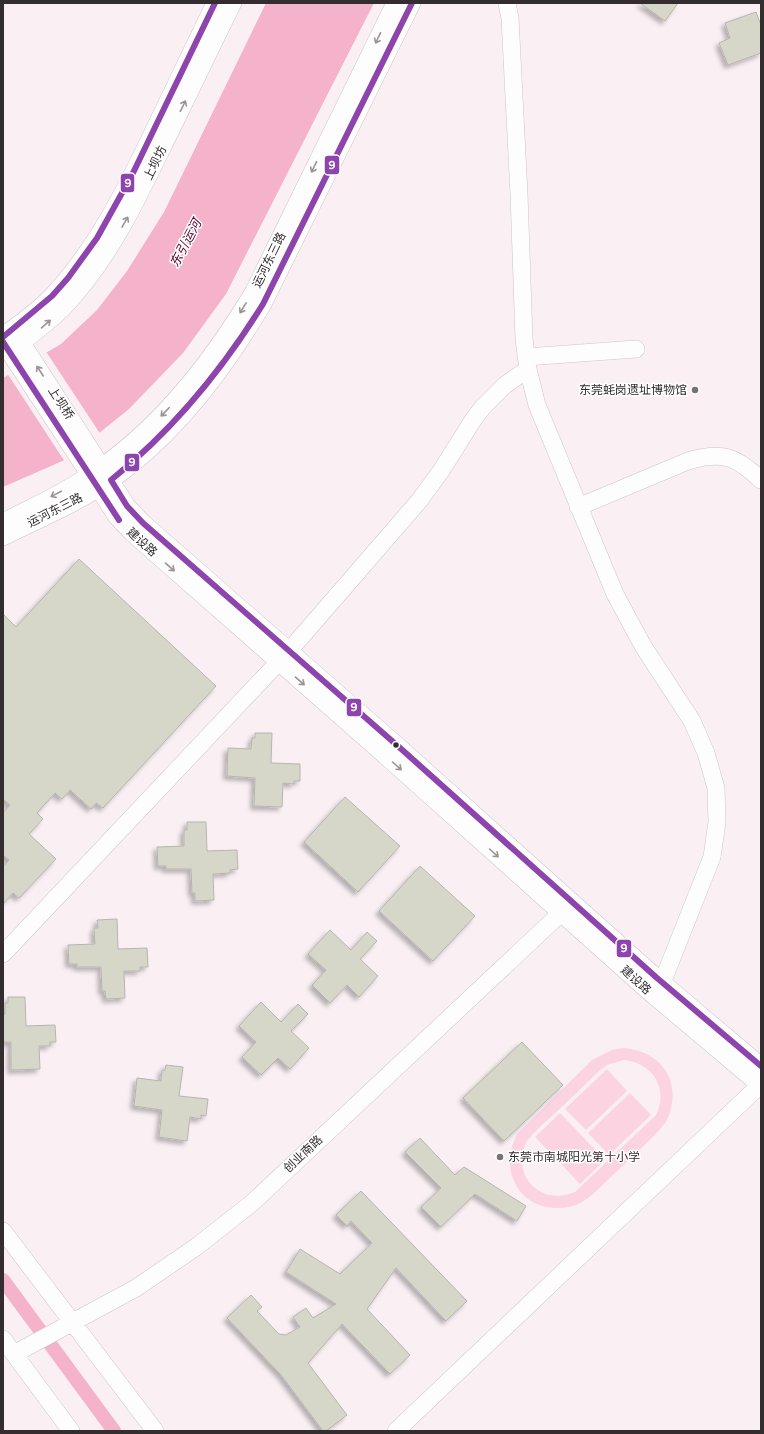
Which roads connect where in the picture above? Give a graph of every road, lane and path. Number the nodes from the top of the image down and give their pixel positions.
1 (215, 3) edge
2 (233, 3) edge
3 (395, 3) edge
4 (412, 3) edge
5 (507, 3) edge
6 (12, 347) edge
7 (636, 349) dead end
8 (527, 363) junction
9 (86, 455) joint
10 (100, 478) junction
11 (761, 480) edge
12 (578, 507) junction
13 (3, 522) edge
14 (3, 537) edge
15 (284, 657) junction
16 (561, 913) junction
17 (3, 954) edge
18 (662, 982) junction
19 (761, 1066) edge
20 (760, 1086) edge
21 (3, 1231) edge
22 (74, 1323) junction
23 (3, 1339) edge
24 (21, 1351) junction
25 (71, 1431) edge
26 (156, 1431) edge
27 (396, 1431) edge

1 - 6 street, 上坝坊
6 -> 2 street, 上坝坊
3 -> 10 street, 运河东三路
4 - 10 street, 运河东三路
5 - 8 street
6 - 9 street, 上坝桥
7 - 8 street
8 - 12 street
8 - 15 street
9 - 10 street, 建设路
10 -> 13 street, 运河东三路
10 - 14 street, 运河东三路
10 - 15 street, 建设路
11 - 12 street
12 - 18 street
15 -> 16 street, 建设路
15 - 17 street
15 - 18 street, 建设路
16 - 20 street, 建设路
16 - 22 street, 创业南路
18 - 19 street, 建设路
20 - 27 street
21 - 22 street
22 - 24 street, 创业南路
22 - 26 street
23 - 24 street
24 - 25 street

